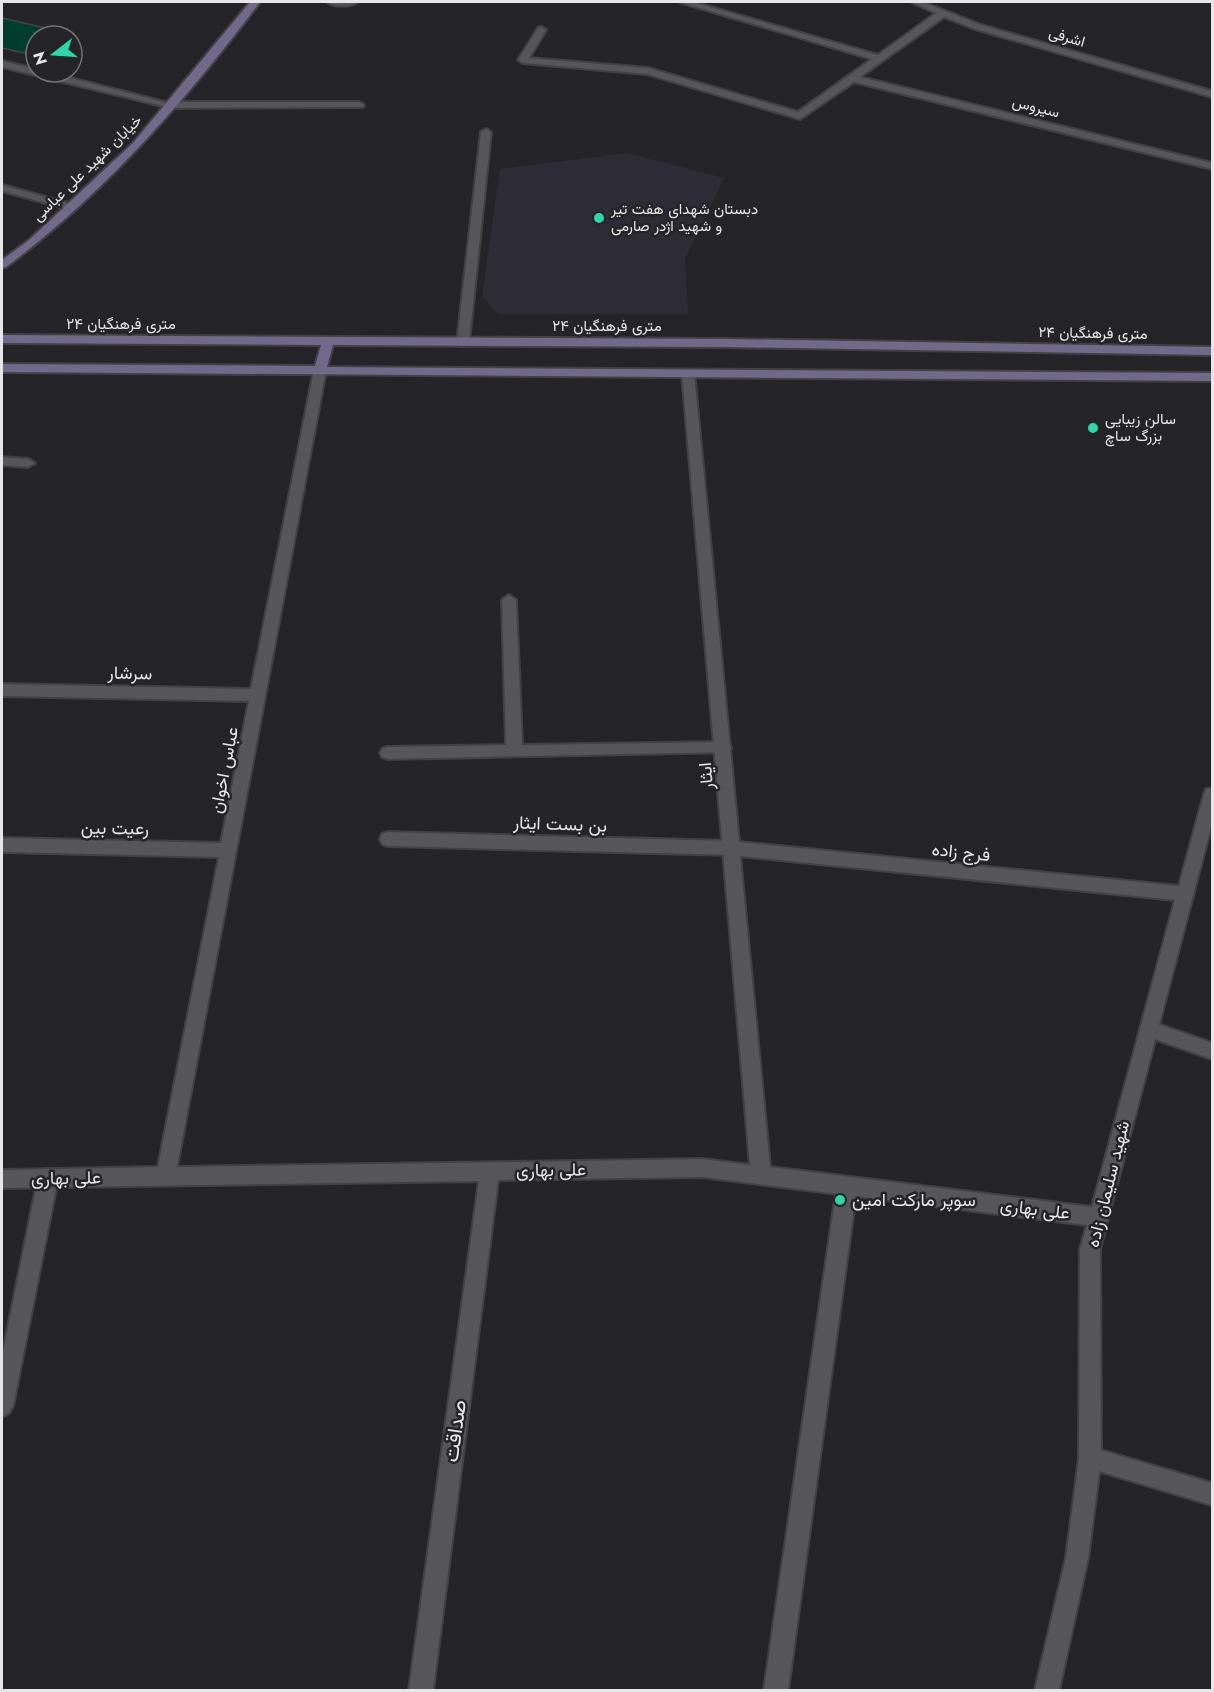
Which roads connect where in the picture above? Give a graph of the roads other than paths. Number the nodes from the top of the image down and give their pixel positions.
1 (255, 2) edge
2 (332, 2) edge
3 (352, 2) edge
4 (684, 2) edge
5 (916, 2) edge
6 (944, 12) junction
7 (541, 30) dead end
8 (878, 58) junction
9 (2, 64) edge
10 (852, 78) junction
11 (1212, 94) edge
12 (171, 105) junction
13 (359, 105) dead end
14 (486, 132) dead end
15 (1212, 166) edge
16 (2, 188) edge
17 (71, 207) junction
18 (2, 265) edge
19 (2, 339) edge
20 (328, 341) junction
21 (463, 342) junction
22 (1212, 351) edge
23 (2, 368) edge
24 (320, 370) junction
25 (688, 373) junction
26 (1212, 377) edge
27 (2, 461) edge
28 (28, 463) dead end
29 (509, 600) dead end
30 (2, 690) edge
31 (258, 694) junction
32 (723, 748) junction
33 (514, 751) junction
34 (388, 753) dead end
35 (1212, 794) edge
36 (388, 839) dead end
37 (2, 845) edge
38 (732, 849) junction
39 (228, 850) junction
40 (1186, 894) junction
41 (1149, 1029) junction
42 (1212, 1051) edge
43 (490, 1171) junction
44 (761, 1175) junction
45 (166, 1176) junction
46 (48, 1178) junction
47 (2, 1179) edge
48 (847, 1186) junction
49 (1098, 1217) junction
50 (2, 1406) edge
51 (1090, 1458) junction
52 (1212, 1494) edge
53 (421, 1690) edge
54 (776, 1690) edge
55 (1047, 1690) edge

1 - 12 main road, خیابان شهید علی عباسی
2 - 3 street
4 - 8 street
5 - 6 street, اشرفی
6 - 8 street
6 - 11 street, اشرفی
7 - 10 street
8 - 10 street
9 - 12 street
10 - 15 street, سیروس
12 - 13 street
12 - 17 main road, خیابان شهید علی عباسی
14 - 21 street
16 - 17 street
17 - 18 main road, خیابان شهید علی عباسی
19 - 20 main road, ۲۴ متری فرهنگیان
20 - 21 main road, ۲۴ متری فرهنگیان
20 - 24 main road
21 - 22 main road, ۲۴ متری فرهنگیان
23 - 24 main road
24 - 25 main road
24 - 31 street, عباس اخوان
25 - 26 main road
25 - 32 street, ایثار
27 - 28 street
29 - 33 street
30 - 31 street, سرشار
31 - 39 street, عباس اخوان
32 - 33 street
32 - 38 street, ایثار
33 - 34 street
35 - 40 street, شهید سلیمان زاده
36 - 38 street, بن بست ایثار
37 - 39 street, رعیت بین
38 - 40 street, فرج زاده
38 - 44 street, ایثار
39 - 45 street, عباس اخوان
40 - 41 street, شهید سلیمان زاده
41 - 42 street
41 - 49 street, شهید سلیمان زاده
43 - 44 street, علی بهاری
43 - 45 street, علی بهاری
43 - 53 street, صداقت
44 - 48 street, علی بهاری
45 - 46 street, علی بهاری
46 - 47 street, علی بهاری
46 - 50 street
48 - 49 street, علی بهاری
48 - 54 street
49 - 51 street, شهید سلیمان زاده
51 - 52 street
51 - 55 street, شهید سلیمان زاده

